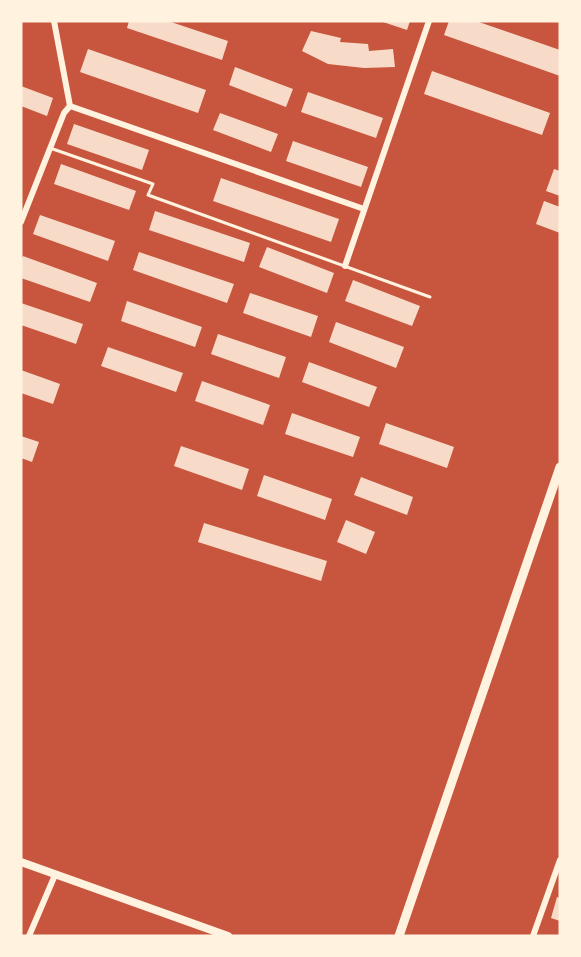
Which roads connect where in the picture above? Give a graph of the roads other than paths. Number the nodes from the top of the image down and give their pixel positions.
1 (54, 21) edge
2 (429, 21) edge
3 (70, 106) junction
4 (50, 148) junction
5 (364, 208) junction
6 (21, 222) edge
7 (345, 266) junction
8 (430, 297) dead end
9 (560, 467) edge
10 (560, 860) edge
11 (21, 862) edge
12 (55, 874) junction
13 (29, 936) edge
14 (228, 936) edge
15 (399, 936) edge
16 (533, 936) edge

1 - 3 street
2 - 5 street
3 - 4 street
3 - 5 street
4 - 6 street
4 - 7 lane
5 - 7 street
7 - 8 lane
9 - 15 main road
10 - 16 street
11 - 12 street
12 - 13 street
12 - 14 street

